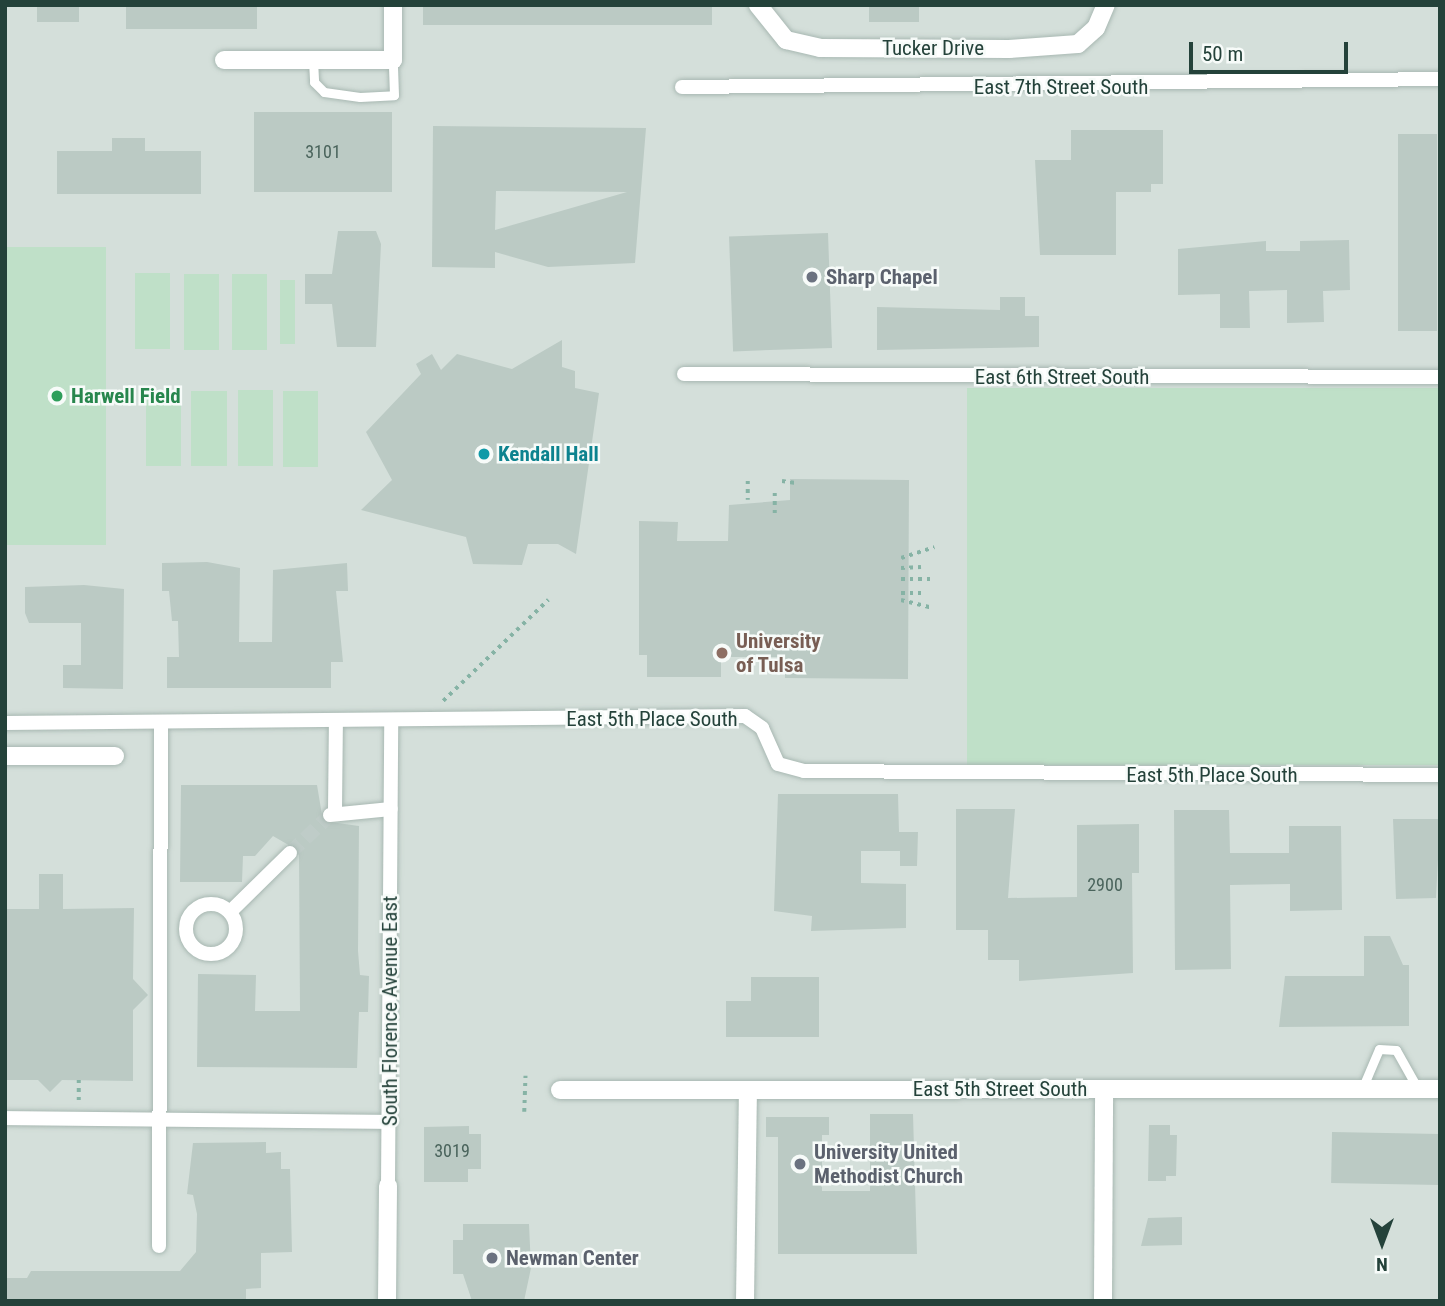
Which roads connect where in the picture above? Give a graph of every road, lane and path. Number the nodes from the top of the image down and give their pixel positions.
1 (393, 5) edge
2 (758, 5) edge
3 (1105, 5) edge
4 (224, 60) dead end
5 (313, 60) junction
6 (393, 60) junction
7 (1440, 79) edge
8 (682, 87) dead end
9 (684, 374) dead end
10 (1440, 377) edge
11 (748, 481) dead end
12 (782, 481) dead end
13 (796, 483) dead end
14 (775, 493) dead end
15 (748, 500) dead end
16 (775, 517) dead end
17 (934, 547) dead end
18 (901, 558) dead end
19 (921, 567) dead end
20 (901, 568) dead end
21 (901, 579) dead end
22 (932, 579) dead end
23 (901, 593) dead end
24 (921, 593) dead end
25 (548, 600) dead end
26 (901, 600) dead end
27 (932, 608) dead end
28 (780, 664) dead end
29 (796, 667) dead end
30 (425, 719) junction
31 (391, 720) junction
32 (336, 721) junction
33 (161, 722) junction
34 (5, 723) edge
35 (5, 756) edge
36 (115, 756) dead end
37 (1440, 775) edge
38 (391, 809) junction
39 (290, 853) tunnel mouth
40 (230, 912) junction
41 (186, 929) junction
42 (159, 931) junction
43 (525, 1076) dead end
44 (1104, 1089) junction
45 (1362, 1089) junction
46 (1418, 1089) junction
47 (1440, 1089) edge
48 (560, 1090) dead end
49 (748, 1091) junction
50 (524, 1112) dead end
51 (5, 1118) edge
52 (158, 1122) junction
53 (390, 1122) junction
54 (388, 1186) joint
55 (159, 1246) dead end
56 (387, 1301) edge
57 (745, 1301) edge
58 (1103, 1301) edge

1 - 6 street
2 - 3 street, Tucker Drive
4 - 5 street
5 - 6 street
5 - 6 lane
7 - 8 street, East 7th Street South
9 - 10 street, East 6th Street South
11 - 15 path
12 - 13 path
14 - 16 path
17 - 18 path
19 - 20 path
21 - 22 path
23 - 24 path
25 - 30 path
26 - 27 path
28 - 29 path
30 - 31 street, East 5th Place South
30 - 37 street, East 5th Place South
31 - 32 street, East 5th Place South
31 - 38 street, South Florence Avenue East
32 - 33 street, East 5th Place South
32 - 38 street
33 - 34 street, East 5th Place South
33 - 42 street
35 - 36 street
38 - 53 street, South Florence Avenue East
39 - 40 street
40 - 41 street
40 - 41 street
41 - 42 street
42 - 52 street
43 - 50 path
44 - 45 street, East 5th Street South
44 - 49 street, East 5th Street South
44 - 58 street
45 - 46 street, East 5th Street South
45 - 46 lane
46 - 47 street, East 5th Street South
48 - 49 street, East 5th Street South
49 - 57 street
51 - 52 street
52 - 53 street
52 - 55 street
53 - 54 street, South Florence Avenue East
54 - 56 street, South Florence Avenue East

